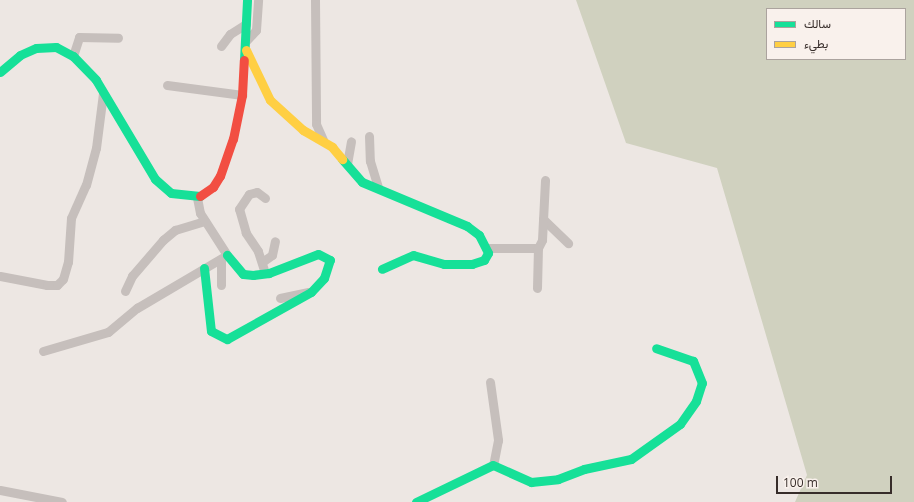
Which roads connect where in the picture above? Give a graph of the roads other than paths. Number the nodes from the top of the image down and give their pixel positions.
1 (247, 0) edge
2 (258, 0) edge
3 (315, 0) edge
4 (246, 24) junction
5 (118, 38) dead end
6 (245, 45) junction
7 (221, 46) dead end
8 (73, 56) junction
9 (0, 72) edge
10 (167, 84) dead end
11 (103, 93) junction
12 (242, 95) junction
13 (369, 136) dead end
14 (323, 140) junction
15 (351, 141) dead end
16 (347, 164) junction
17 (545, 180) dead end
18 (378, 188) junction
19 (196, 198) junction
20 (265, 198) dead end
21 (543, 219) junction
22 (205, 221) junction
23 (275, 241) dead end
24 (568, 243) dead end
25 (486, 248) junction
26 (538, 248) junction
27 (224, 257) junction
28 (262, 262) junction
29 (204, 268) junction
30 (382, 269) dead end
31 (265, 273) junction
32 (0, 276) edge
33 (221, 285) dead end
34 (537, 288) dead end
35 (125, 291) dead end
36 (311, 292) junction
37 (280, 298) dead end
38 (656, 348) dead end
39 (43, 351) dead end
40 (490, 382) dead end
41 (493, 465) junction
42 (0, 490) edge
43 (62, 502) edge
44 (416, 502) edge

1 - 4 street
2 - 6 street
3 - 14 street
4 - 6 street
4 - 7 street
5 - 8 street
6 - 12 street
6 - 14 street
8 - 9 street
8 - 11 street
10 - 12 street
11 - 19 street
11 - 32 street
12 - 19 street
13 - 18 street
14 - 16 street
15 - 16 street
16 - 18 street
17 - 21 street
18 - 25 street
19 - 22 street
20 - 28 street
21 - 24 street
21 - 26 street
22 - 27 street
22 - 35 street
23 - 28 street
25 - 26 street
25 - 30 street
26 - 34 street
27 - 29 street
27 - 31 street
27 - 33 street
28 - 31 street
29 - 36 street
29 - 39 street
31 - 36 street
36 - 37 street
38 - 41 street
40 - 41 street
41 - 44 street
42 - 43 street

